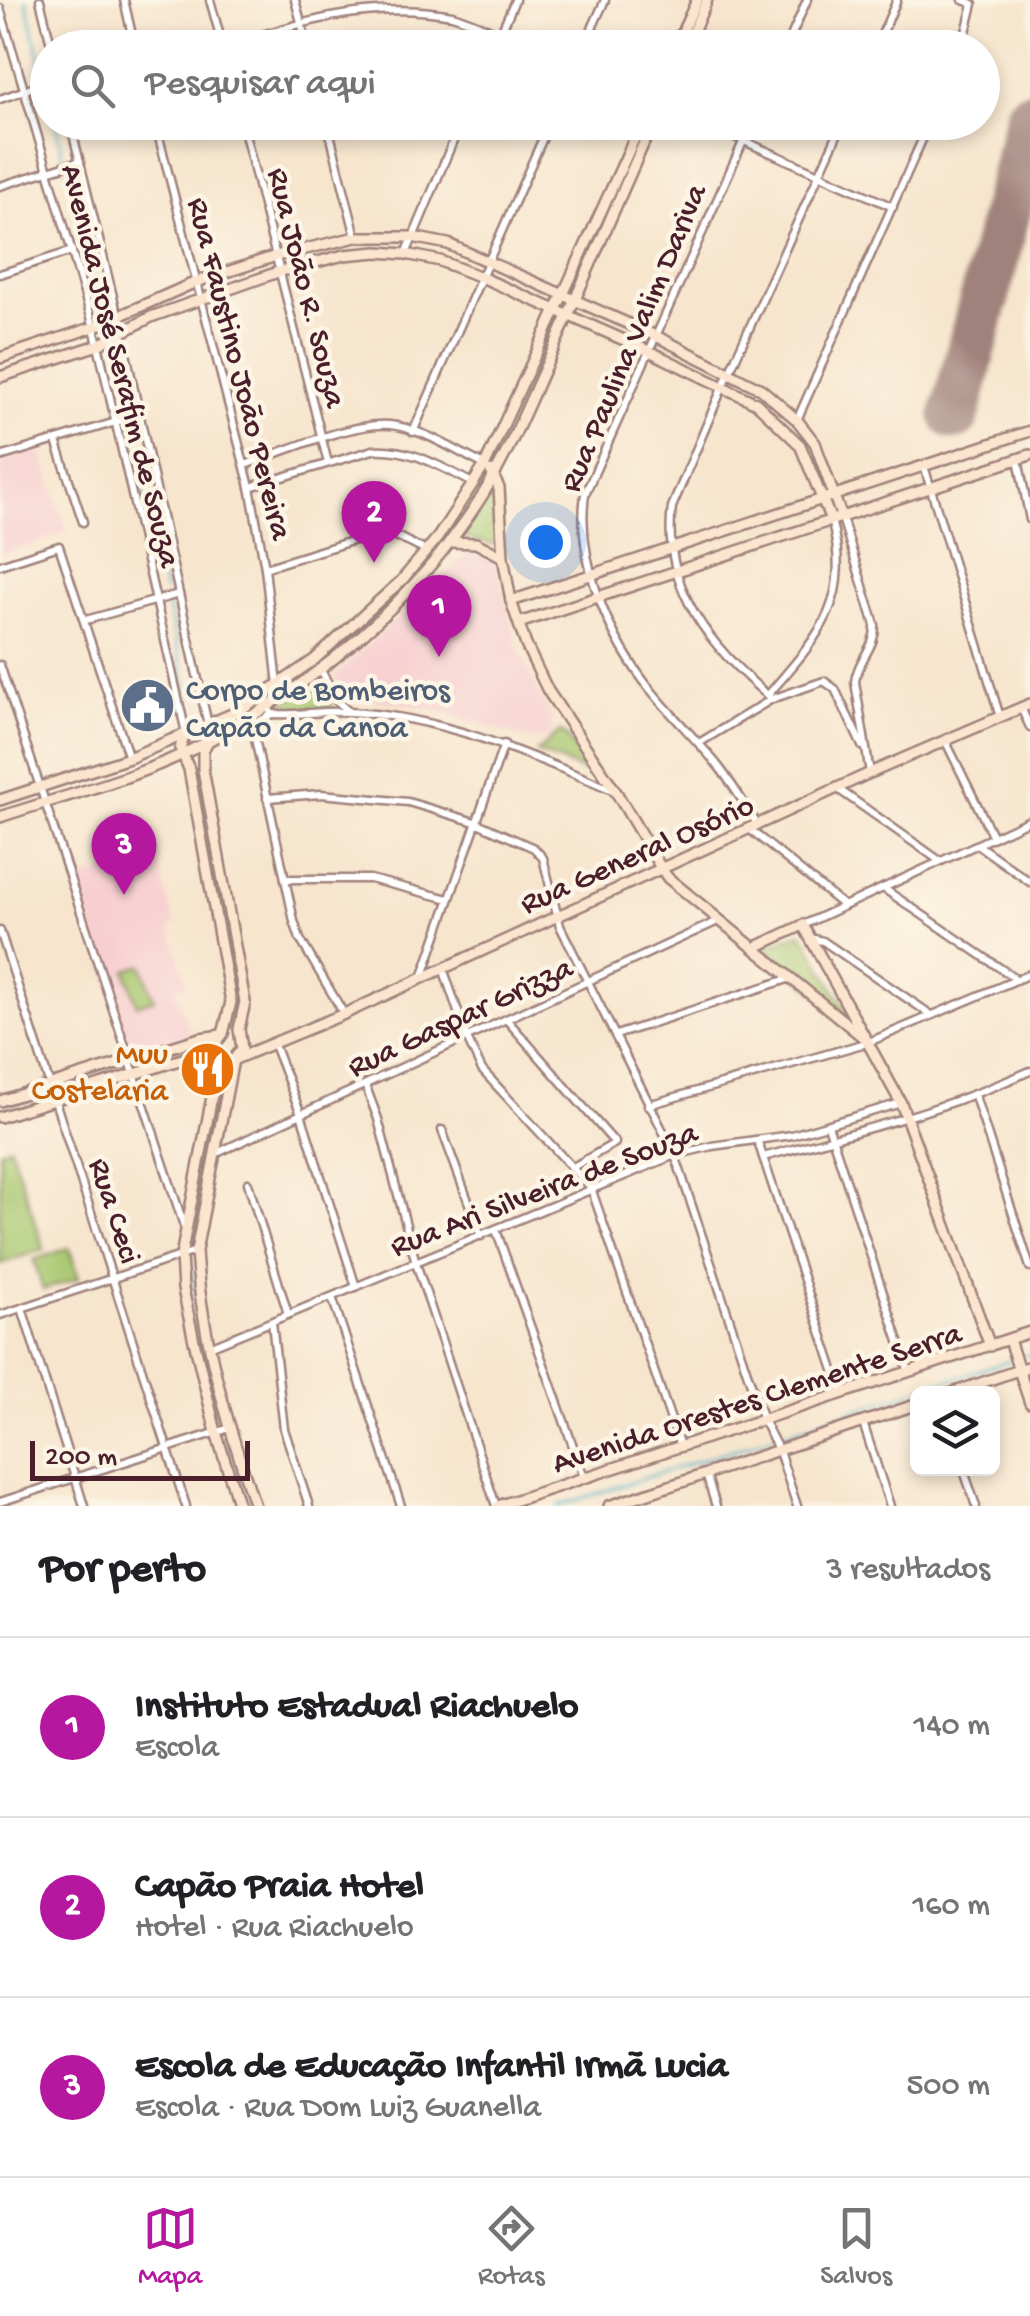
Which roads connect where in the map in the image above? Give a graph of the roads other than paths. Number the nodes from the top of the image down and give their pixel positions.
1 (40, 0) edge
2 (124, 0) edge
3 (210, 0) edge
4 (296, 0) edge
5 (515, 0) edge
6 (605, 0) edge
7 (696, 0) edge
8 (708, 0) edge
9 (808, 0) edge
10 (898, 0) edge
11 (963, 0) edge
12 (396, 3) edge
13 (416, 4) edge
14 (0, 9) edge
15 (301, 21) junction
16 (48, 30) edge
17 (131, 30) edge
18 (218, 30) edge
19 (275, 30) edge
20 (303, 30) edge
21 (490, 30) edge
22 (502, 30) edge
23 (591, 30) edge
24 (683, 30) edge
25 (694, 30) edge
26 (794, 30) edge
27 (884, 30) edge
28 (966, 30) edge
29 (30, 90) edge
30 (25, 92) junction
31 (0, 100) edge
32 (30, 109) edge
33 (39, 140) edge
34 (74, 140) edge
35 (160, 140) edge
36 (247, 140) edge
37 (332, 140) edge
38 (454, 140) edge
39 (542, 140) edge
40 (634, 140) edge
41 (645, 140) edge
42 (834, 140) edge
43 (922, 140) edge
44 (744, 141) joint
45 (80, 162) junction
46 (48, 170) junction
47 (820, 174) junction
48 (0, 186) edge
49 (893, 207) junction
50 (356, 237) junction
51 (412, 237) junction
52 (72, 250) junction
53 (406, 254) junction
54 (276, 256) junction
55 (488, 263) junction
56 (278, 272) junction
57 (0, 274) edge
58 (481, 278) junction
59 (196, 282) junction
60 (564, 296) junction
61 (200, 299) junction
62 (575, 300) junction
63 (563, 314) junction
64 (118, 317) junction
65 (94, 328) junction
66 (121, 334) junction
67 (656, 336) junction
68 (98, 345) junction
69 (649, 351) junction
70 (0, 358) edge
71 (730, 372) junction
72 (0, 377) edge
73 (722, 386) junction
74 (140, 415) junction
75 (797, 420) junction
76 (117, 422) junction
77 (786, 430) junction
78 (1030, 431) edge
79 (413, 432) junction
80 (322, 438) junction
81 (56, 440) junction
82 (815, 444) junction
83 (803, 451) junction
84 (1030, 456) edge
85 (0, 457) edge
86 (1018, 460) junction
87 (328, 463) junction
88 (245, 465) junction
89 (485, 466) junction
90 (924, 466) junction
91 (494, 474) junction
92 (475, 484) junction
93 (250, 486) junction
94 (931, 488) junction
95 (835, 494) junction
96 (822, 497) junction
97 (837, 519) junction
98 (1030, 520) edge
99 (83, 522) dead end
100 (449, 542) junction
101 (670, 549) junction
102 (426, 551) junction
103 (503, 557) junction
104 (0, 565) edge
105 (264, 568) junction
106 (674, 570) junction
107 (592, 574) junction
108 (179, 594) junction
109 (600, 596) junction
110 (157, 599) junction
111 (511, 601) junction
112 (86, 620) junction
113 (519, 623) junction
114 (0, 665) edge
115 (320, 668) junction
116 (279, 686) junction
117 (770, 697) junction
118 (1026, 706) edge
119 (270, 711) junction
120 (349, 712) junction
121 (1000, 716) junction
122 (209, 726) junction
123 (1030, 727) edge
124 (184, 737) junction
125 (946, 740) junction
126 (207, 742) junction
127 (699, 743) junction
128 (504, 744) junction
129 (865, 752) junction
130 (183, 753) junction
131 (129, 758) junction
132 (117, 762) junction
133 (92, 770) junction
134 (870, 773) junction
135 (121, 777) junction
136 (96, 785) junction
137 (39, 787) junction
138 (838, 789) junction
139 (616, 792) junction
140 (18, 794) junction
141 (267, 798) junction
142 (0, 800) edge
143 (44, 802) junction
144 (23, 809) junction
145 (0, 817) edge
146 (1030, 820) edge
147 (476, 822) junction
148 (753, 826) junction
149 (993, 837) junction
150 (977, 844) junction
151 (940, 861) junction
152 (661, 868) junction
153 (285, 879) junction
154 (1030, 882) edge
155 (883, 888) junction
156 (448, 899) junction
157 (844, 906) junction
158 (557, 915) junction
159 (721, 920) junction
160 (802, 925) junction
161 (0, 930) edge
162 (810, 938) junction
163 (756, 947) junction
164 (443, 968) junction
165 (1030, 974) edge
166 (422, 978) junction
167 (793, 978) junction
168 (1018, 980) junction
169 (588, 982) junction
170 (344, 1014) junction
171 (931, 1015) junction
172 (507, 1020) junction
173 (223, 1034) junction
174 (616, 1035) junction
175 (467, 1038) junction
176 (241, 1042) junction
177 (869, 1042) junction
178 (270, 1047) junction
179 (219, 1056) junction
180 (234, 1059) junction
181 (128, 1060) junction
182 (1030, 1071) edge
183 (133, 1074) junction
184 (49, 1084) junction
185 (366, 1086) junction
186 (975, 1096) junction
187 (54, 1099) junction
188 (0, 1101) edge
189 (901, 1104) junction
190 (648, 1105) junction
191 (301, 1114) junction
192 (0, 1117) edge
193 (907, 1118) junction
194 (828, 1125) junction
195 (442, 1130) dead end
196 (831, 1140) junction
197 (758, 1142) junction
198 (218, 1153) junction
199 (674, 1155) junction
200 (763, 1157) junction
201 (572, 1166) junction
202 (248, 1183) dead end
203 (591, 1188) junction
204 (496, 1229) junction
205 (186, 1233) junction
206 (481, 1236) junction
207 (196, 1251) junction
208 (181, 1256) junction
209 (416, 1263) junction
210 (1030, 1267) edge
211 (113, 1278) junction
212 (356, 1286) junction
213 (332, 1297) junction
214 (22, 1308) junction
215 (288, 1314) junction
216 (0, 1315) edge
217 (272, 1322) junction
218 (1030, 1332) edge
219 (1011, 1344) junction
220 (212, 1346) junction
221 (990, 1346) junction
222 (1022, 1366) edge
223 (908, 1372) junction
224 (971, 1386) edge
225 (842, 1394) junction
226 (1030, 1402) edge
227 (910, 1407) edge
228 (764, 1420) junction
229 (863, 1422) junction
230 (230, 1428) junction
231 (216, 1432) junction
232 (680, 1446) junction
233 (776, 1446) junction
234 (166, 1450) junction
235 (706, 1474) junction
236 (967, 1476) edge
237 (74, 1477) junction
238 (584, 1478) junction
239 (0, 1502) edge
240 (631, 1503) edge
241 (84, 1506) edge
242 (186, 1506) edge
243 (239, 1506) edge
244 (255, 1506) edge
245 (309, 1506) edge
246 (401, 1506) edge
247 (497, 1506) edge
248 (609, 1506) edge
249 (716, 1506) edge
250 (797, 1506) edge
251 (890, 1506) edge
252 (976, 1506) edge

1 - 16 street
2 - 17 street
3 - 18 street
4 - 15 street
5 - 22 street
6 - 23 street
7 - 24 main road
8 - 25 main road
9 - 26 street
10 - 27 street
11 - 28 street
12 - 13 street
12 - 15 street
13 - 21 street
14 - 30 street, Avenida José Serafim de Souza
15 - 19 street
15 - 20 street
29 - 30 street
30 - 31 street
30 - 32 street, Avenida José Serafim de Souza
33 - 46 street, Avenida José Serafim de Souza
34 - 45 street, Avenida José Serafim de Souza
35 - 59 street, Rua Faustino João Pereira
36 - 54 street, Rua João R. Souza
37 - 50 street
38 - 51 street
39 - 55 street
40 - 60 main road
41 - 62 main road
42 - 47 street
43 - 49 street
44 - 47 street
44 - 67 street, Rua Paulina Valim Dariva
45 - 46 street
45 - 64 street, Avenida José Serafim de Souza
46 - 48 street
46 - 52 street, Avenida José Serafim de Souza
47 - 49 street
47 - 71 street
49 - 75 street
50 - 51 main road
50 - 54 main road
51 - 53 street
51 - 55 main road
52 - 57 street
52 - 65 street, Avenida José Serafim de Souza
53 - 56 main road
53 - 58 main road
54 - 56 street, Rua João R. Souza
54 - 59 main road
55 - 58 street
55 - 60 main road
56 - 61 main road
56 - 80 street, Rua João R. Souza
58 - 63 main road
58 - 79 street
59 - 61 street, Rua Faustino João Pereira
59 - 64 main road
60 - 62 main road
60 - 63 main road
61 - 66 main road
61 - 88 street, Rua Faustino João Pereira
62 - 63 main road
62 - 67 main road
63 - 69 main road
63 - 89 main road
63 - 91 main road
64 - 65 main road
64 - 66 street, Avenida José Serafim de Souza
65 - 68 street, Avenida José Serafim de Souza
65 - 70 main road
66 - 68 main road
66 - 74 street, Avenida José Serafim de Souza
67 - 69 street, Rua Paulina Valim Dariva
67 - 71 main road
68 - 72 main road
68 - 76 street, Avenida José Serafim de Souza
69 - 73 main road
69 - 107 street, Rua Paulina Valim Dariva
71 - 73 street
71 - 75 main road
73 - 77 main road
73 - 101 street
74 - 76 street
74 - 108 street, Avenida José Serafim de Souza
75 - 77 main road
75 - 82 main road
76 - 81 street
76 - 110 street, Avenida José Serafim de Souza
77 - 83 main road
78 - 90 main road
79 - 80 street
79 - 89 street
80 - 87 street, Rua João R. Souza
80 - 88 street
81 - 85 street
81 - 99 street
82 - 83 main road
82 - 95 main road
83 - 96 main road
84 - 86 main road
86 - 94 main road
86 - 98 street
87 - 92 street
87 - 93 street
88 - 93 street, Rua Faustino João Pereira
89 - 91 main road
89 - 92 main road
90 - 94 street
90 - 95 main road
91 - 100 main road
91 - 103 main road
92 - 102 main road
93 - 105 street, Rua Faustino João Pereira
94 - 97 main road
94 - 121 street
95 - 96 main road
95 - 97 main road
96 - 97 main road
96 - 101 main road
97 - 106 main road
97 - 117 street
97 - 129 street
100 - 103 main road
100 - 115 main road
101 - 106 street
101 - 107 main road
102 - 105 street
102 - 116 main road
103 - 111 main road
104 - 112 street
105 - 116 street, Rua Faustino João Pereira
106 - 109 main road
106 - 117 street
107 - 109 street, Rua Paulina Valim Dariva
107 - 111 main road
108 - 110 street
108 - 122 street, Avenida José Serafim de Souza
109 - 113 main road
109 - 127 street, Rua Paulina Valim Dariva
110 - 112 street
110 - 124 street, Avenida José Serafim de Souza
111 - 113 main road
112 - 131 street
113 - 139 main road
114 - 137 street
115 - 119 main road
115 - 120 street
116 - 122 main road
117 - 127 street
117 - 129 street
118 - 121 main road, Rua General Osório
118 - 123 street
119 - 120 street
119 - 126 main road
119 - 141 street
120 - 128 street
121 - 125 main road, Rua General Osório
122 - 124 main road
122 - 126 main road
124 - 130 main road
124 - 131 main road
125 - 134 main road, Rua General Osório
125 - 149 street
126 - 130 main road
126 - 176 main road
127 - 148 street, Rua Paulina Valim Dariva
128 - 139 street
128 - 147 street
129 - 134 street
130 - 135 main road
130 - 173 main road
131 - 132 main road
132 - 133 main road
132 - 135 main road
133 - 136 main road
133 - 137 main road
134 - 138 main road, Rua General Osório
135 - 136 main road
136 - 143 main road
137 - 140 main road
137 - 143 street
138 - 148 main road, Rua General Osório
138 - 151 street
139 - 152 main road
140 - 142 main road
140 - 144 main road
141 - 147 street
141 - 153 street
143 - 144 main road
143 - 181 street
144 - 145 main road
146 - 149 street
147 - 156 street
147 - 158 street
148 - 152 main road, Rua General Osório
148 - 157 street, Rua Paulina Valim Dariva
149 - 150 street
150 - 151 street
150 - 154 street
151 - 155 street
152 - 158 main road, Rua General Osório
152 - 159 main road
153 - 156 street
153 - 170 street
155 - 157 street
155 - 168 street
156 - 166 street
157 - 160 street
158 - 164 main road, Rua General Osório
158 - 169 street
159 - 163 main road
159 - 169 street, Rua Gaspar Grizza
160 - 162 main road
160 - 163 main road
161 - 184 street, Rua Ceci
162 - 171 street
162 - 177 main road
163 - 167 main road
164 - 166 main road, Rua General Osório
164 - 175 street
165 - 168 street
166 - 170 main road, Rua General Osório
167 - 174 street
167 - 177 main road
168 - 171 street
169 - 172 street, Rua Gaspar Grizza
169 - 174 street
170 - 178 main road, Rua General Osório
171 - 177 street
172 - 175 street, Rua Gaspar Grizza
172 - 201 street
173 - 176 main road
173 - 179 main road
173 - 181 main road
174 - 190 street
175 - 185 street, Rua Gaspar Grizza
175 - 201 street
176 - 178 main road
176 - 180 main road
177 - 189 main road
177 - 190 street
178 - 180 main road, Rua General Osório
178 - 191 street
179 - 180 main road
179 - 183 main road
179 - 205 main road
180 - 198 main road
181 - 183 street
181 - 184 main road
182 - 186 street
183 - 187 main road
183 - 205 street
184 - 187 street, Rua Ceci
184 - 188 main road
185 - 191 street, Rua Gaspar Grizza
185 - 209 street
186 - 193 street
186 - 210 street
187 - 192 main road
187 - 211 street, Rua Ceci
189 - 193 main road
189 - 194 street, Rua Ari Silveira de Souza
190 - 199 street
191 - 198 street, Rua Gaspar Grizza
191 - 212 street
193 - 196 street
193 - 221 main road
194 - 196 street
194 - 197 street, Rua Ari Silveira de Souza
195 - 206 street
196 - 200 street
196 - 223 street
197 - 199 street, Rua Ari Silveira de Souza
197 - 200 street
198 - 207 main road
199 - 203 street, Rua Ari Silveira de Souza
199 - 228 street
200 - 225 street
201 - 203 street
202 - 215 street
203 - 204 street, Rua Ari Silveira de Souza
203 - 232 street
204 - 206 street, Rua Ari Silveira de Souza
204 - 238 street
205 - 208 main road
206 - 209 street, Rua Ari Silveira de Souza
207 - 208 street
207 - 220 main road
208 - 211 street
208 - 231 main road
209 - 212 street, Rua Ari Silveira de Souza
209 - 247 street
211 - 214 street
211 - 234 street, Rua Ceci
212 - 213 street, Rua Ari Silveira de Souza
213 - 215 street, Rua Ari Silveira de Souza
213 - 246 street
214 - 216 street
214 - 237 street
215 - 217 street, Rua Ari Silveira de Souza
217 - 220 street, Rua Ari Silveira de Souza
217 - 245 street
218 - 219 main road, Avenida Orestes Clemente Serra
219 - 221 main road, Avenida Orestes Clemente Serra
219 - 222 main road
220 - 230 main road
221 - 223 main road, Avenida Orestes Clemente Serra
222 - 224 main road, Avenida Orestes Clemente Serra
222 - 226 main road
223 - 225 main road, Avenida Orestes Clemente Serra
225 - 228 main road, Avenida Orestes Clemente Serra
227 - 229 main road, Avenida Orestes Clemente Serra
228 - 232 main road, Avenida Orestes Clemente Serra
228 - 233 street
229 - 233 main road, Avenida Orestes Clemente Serra
229 - 251 street
230 - 231 street
230 - 244 main road
231 - 234 street
231 - 243 main road
232 - 238 main road, Avenida Orestes Clemente Serra
233 - 235 main road, Avenida Orestes Clemente Serra
233 - 250 street
234 - 237 street
234 - 242 street, Rua Ceci
235 - 240 main road, Avenida Orestes Clemente Serra
235 - 249 street
236 - 252 street
237 - 239 street
237 - 241 street
238 - 247 main road, Avenida Orestes Clemente Serra
240 - 248 main road, Avenida Orestes Clemente Serra

